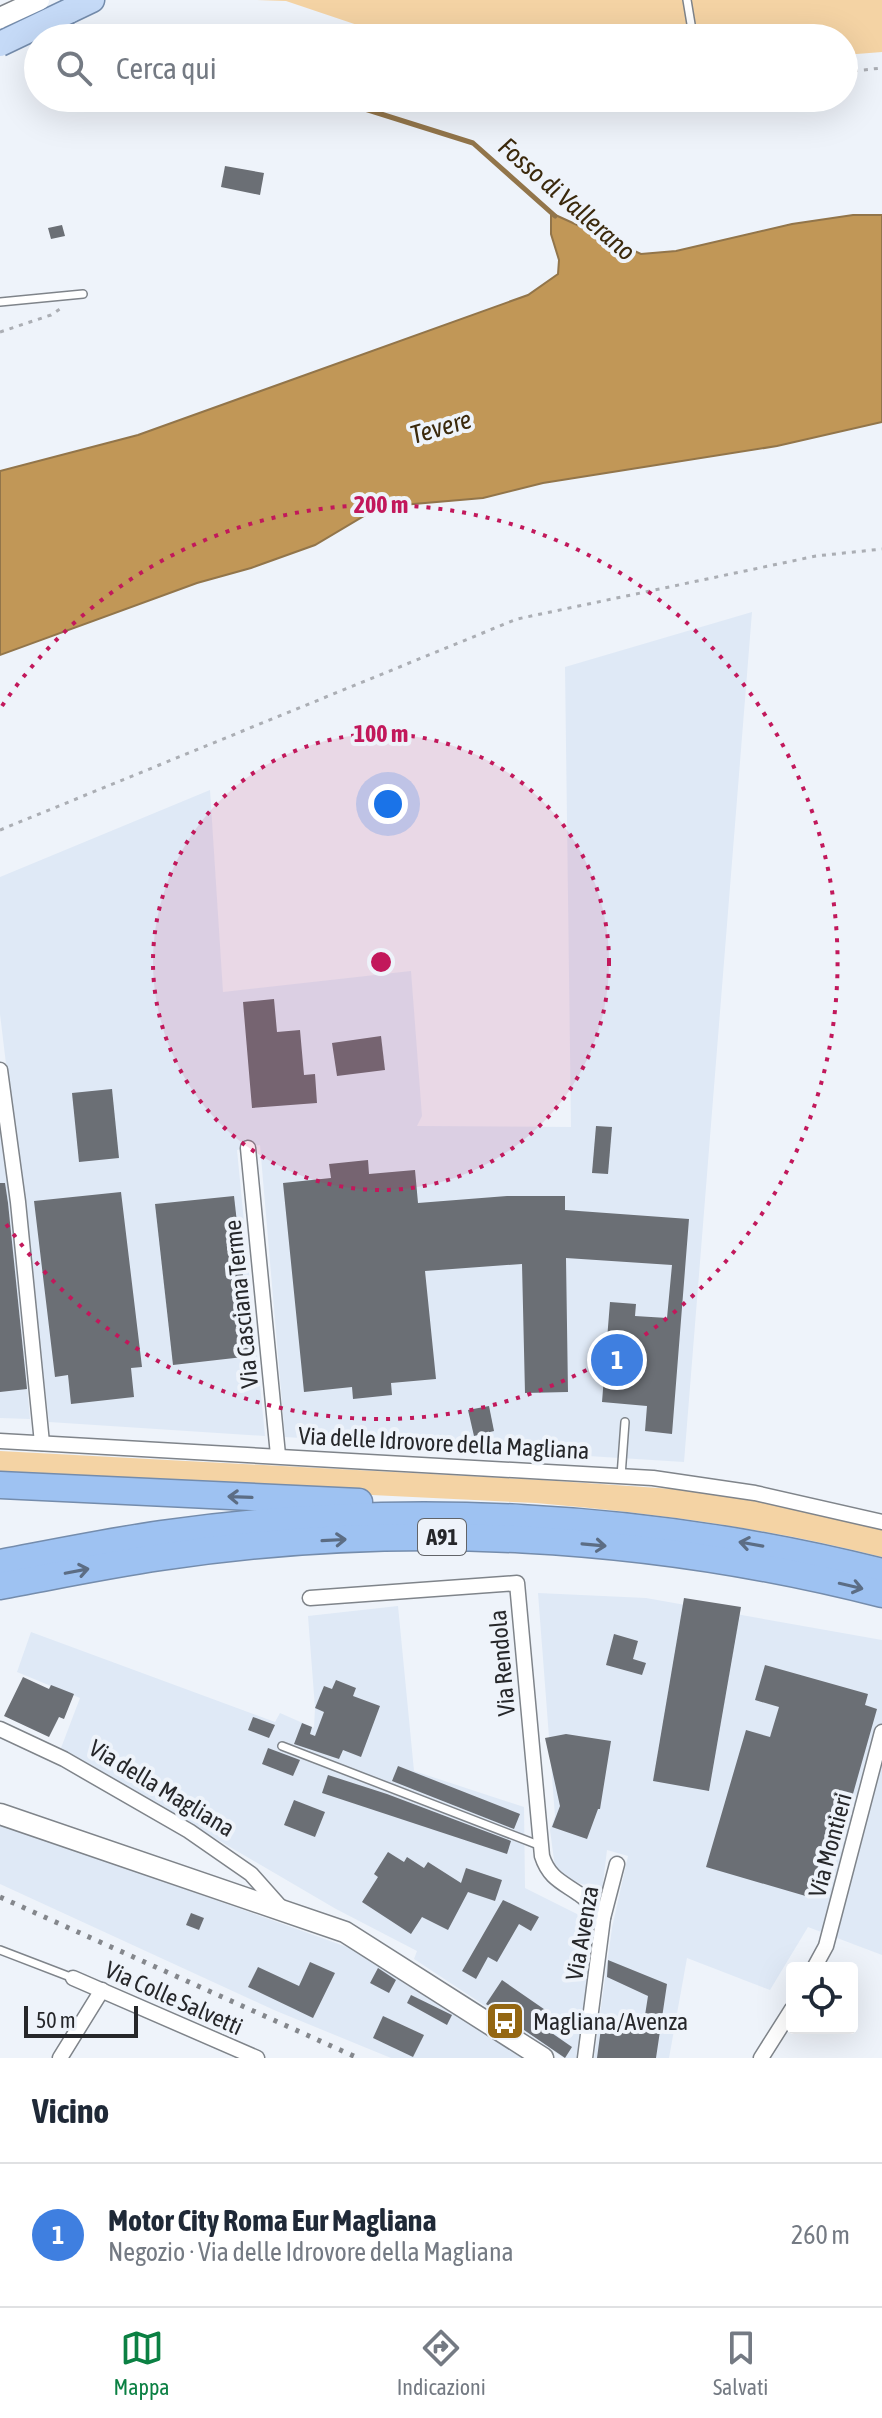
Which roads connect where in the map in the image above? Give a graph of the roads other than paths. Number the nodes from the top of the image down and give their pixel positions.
1 (39, 0) edge
2 (92, 0) edge
3 (687, 0) edge
4 (0, 18) edge
5 (42, 24) edge
6 (691, 24) dead end
7 (24, 33) edge
8 (0, 44) edge
9 (83, 294) dead end
10 (0, 302) edge
11 (0, 1070) edge
12 (248, 1148) dead end
13 (625, 1422) dead end
14 (0, 1441) edge
15 (42, 1443) junction
16 (278, 1455) junction
17 (621, 1476) junction
18 (0, 1485) edge
19 (514, 1517) junction
20 (882, 1522) edge
21 (0, 1563) edge
22 (882, 1572) edge
23 (0, 1586) edge
24 (882, 1594) edge
25 (310, 1598) dead end
26 (0, 1729) edge
27 (882, 1732) edge
28 (282, 1746) dead end
29 (0, 1814) edge
30 (541, 1846) junction
31 (617, 1864) dead end
32 (283, 1911) junction
33 (603, 1918) junction
34 (0, 1950) edge
35 (817, 1962) edge
36 (73, 1978) joint
37 (102, 1990) junction
38 (786, 2018) edge
39 (60, 2058) edge
40 (257, 2058) edge
41 (543, 2058) edge
42 (585, 2058) edge
43 (761, 2058) edge

1 - 4 main road, bridge
2 - 5 main road, bridge
3 - 6 lane
7 - 8 main road, bridge
9 - 10 lane
11 - 15 street
12 - 16 street, Via Casciana Terme
13 - 17 lane
14 - 15 street, Via delle Idrovore della Magliana
15 - 16 street, Via delle Idrovore della Magliana
16 - 17 street, Via delle Idrovore della Magliana
17 - 20 street, Via delle Idrovore della Magliana
19 -> 18 highway
19 - 21 highway, A91
22 -> 19 highway, A91
23 -> 24 highway, A91
25 - 30 street, Via Rendola
26 - 32 street, Via della Magliana
27 - 35 street, Via Montieri
28 - 30 lane
29 - 32 main road
30 - 33 street, Via Rendola
31 - 33 street, Via Avenza
32 - 41 main road
33 - 42 street, Via Avenza
34 - 36 lane
36 - 37 street, Via Colle Salvetti
37 - 39 street
37 - 40 street, Via Colle Salvetti
38 - 43 street

